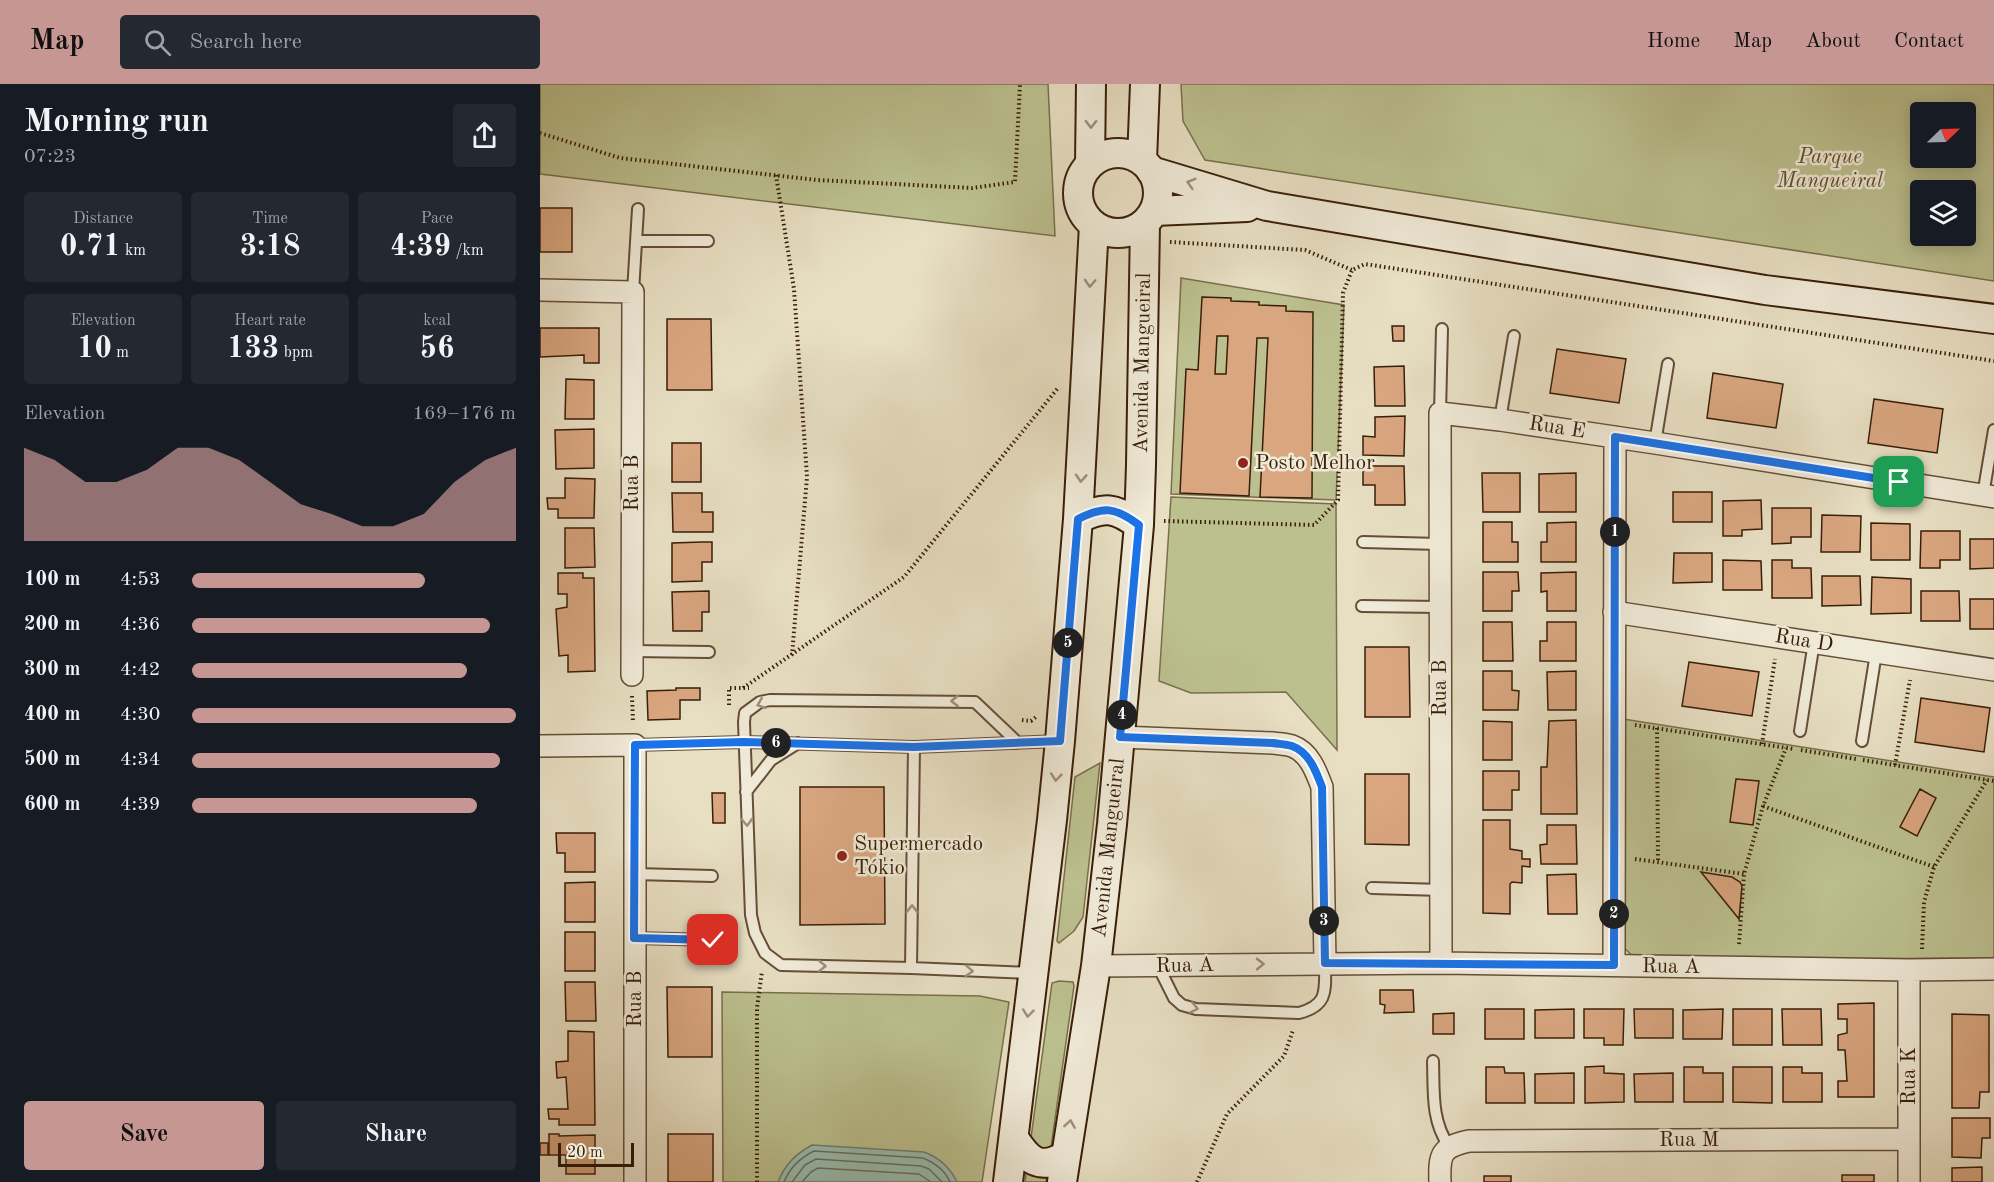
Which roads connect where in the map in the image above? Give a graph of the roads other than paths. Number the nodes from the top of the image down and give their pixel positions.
1 (1091, 84) edge
2 (1145, 84) edge
3 (1090, 164) junction
4 (1146, 166) junction
5 (1267, 206) junction
6 (638, 208) dead end
7 (1094, 225) junction
8 (1148, 225) junction
9 (637, 241) junction
10 (708, 241) dead end
11 (540, 290) edge
12 (633, 292) junction
13 (1994, 319) edge
14 (1442, 328) dead end
15 (1514, 336) dead end
16 (1668, 364) dead end
17 (1440, 413) junction
18 (1500, 420) junction
19 (1994, 430) edge
20 (1615, 437) junction
21 (1655, 443) junction
22 (1989, 496) edge
23 (1078, 519) junction
24 (1139, 525) junction
25 (1363, 542) dead end
26 (1439, 544) junction
27 (1362, 606) dead end
28 (1440, 607) junction
29 (1614, 612) junction
30 (1814, 642) junction
31 (632, 651) junction
32 (710, 652) dead end
33 (1876, 653) junction
34 (1994, 670) edge
35 (632, 675) road end
36 (1800, 731) dead end
37 (634, 737) junction
38 (1120, 737) junction
39 (1060, 741) junction
40 (1862, 741) dead end
41 (743, 742) junction
42 (799, 743) junction
43 (1018, 743) junction
44 (540, 746) edge
45 (914, 747) junction
46 (746, 792) junction
47 (635, 874) junction
48 (711, 876) dead end
49 (1372, 888) dead end
50 (1442, 890) junction
51 (634, 938) junction
52 (713, 940) dead end
53 (1325, 963) junction
54 (1441, 963) junction
55 (1614, 965) junction
56 (1096, 966) junction
57 (1158, 966) junction
58 (911, 968) junction
59 (1994, 969) edge
60 (1915, 970) junction
61 (1032, 974) junction
62 (1433, 1061) dead end
63 (1014, 1138) junction
64 (1908, 1140) junction
65 (1459, 1144) junction
66 (1064, 1169) edge
67 (635, 1182) edge
68 (1008, 1182) edge
69 (1440, 1182) edge
70 (1909, 1182) edge

1 -> 3 street
2 - 4 street
3 - 4 street
3 - 7 street
5 -> 4 street
4 - 8 street
5 - 8 street
5 - 13 street
6 - 9 lane
7 - 8 street
7 -> 23 street
8 - 24 street, Avenida Mangueiral
9 - 10 lane
9 - 12 lane
11 - 12 street
12 - 31 street, Rua B
14 - 17 lane
15 - 18 lane
16 - 21 lane
17 - 18 street, Rua E
17 - 26 street, Rua B
18 - 20 street, Rua E
19 - 22 lane
20 - 21 street, Rua E
20 - 29 street
21 - 22 street, Rua E
23 - 24 street
23 - 39 street
24 - 38 street, Avenida Mangueiral
25 - 26 lane
26 - 28 street, Rua B
27 - 28 lane
28 - 50 street, Rua B
29 - 30 street, Rua D
29 - 55 street
30 - 33 street, Rua D
30 - 36 lane
31 - 32 lane
31 - 35 street, Rua B
33 - 34 street, Rua D
33 - 40 lane
37 - 41 lane
37 - 44 street
37 - 47 street, Rua B
38 - 53 street
38 - 56 street, Avenida Mangueiral
39 - 43 lane
39 -> 61 street
41 - 42 lane
43 -> 41 lane
41 - 46 lane
42 - 45 lane
42 - 46 lane
43 - 45 lane
58 -> 45 lane
46 -> 58 lane
47 - 48 lane
47 - 51 street, Rua B
49 - 50 lane
50 - 54 street, Rua B
51 - 52 lane
51 - 67 street, Rua B
53 - 54 street, Rua A
57 -> 53 street, Rua A
57 -> 53 lane
54 - 55 street, Rua A
55 - 60 street, Rua A
56 - 57 street, Rua A
66 -> 56 street, Avenida Mangueiral
58 -> 61 lane
59 - 60 street, Rua A
60 - 64 street, Rua K
61 -> 63 street
62 - 65 lane
63 - 66 street
63 - 68 street
64 - 65 street, Rua M
64 - 70 street, Rua K
65 - 69 street

